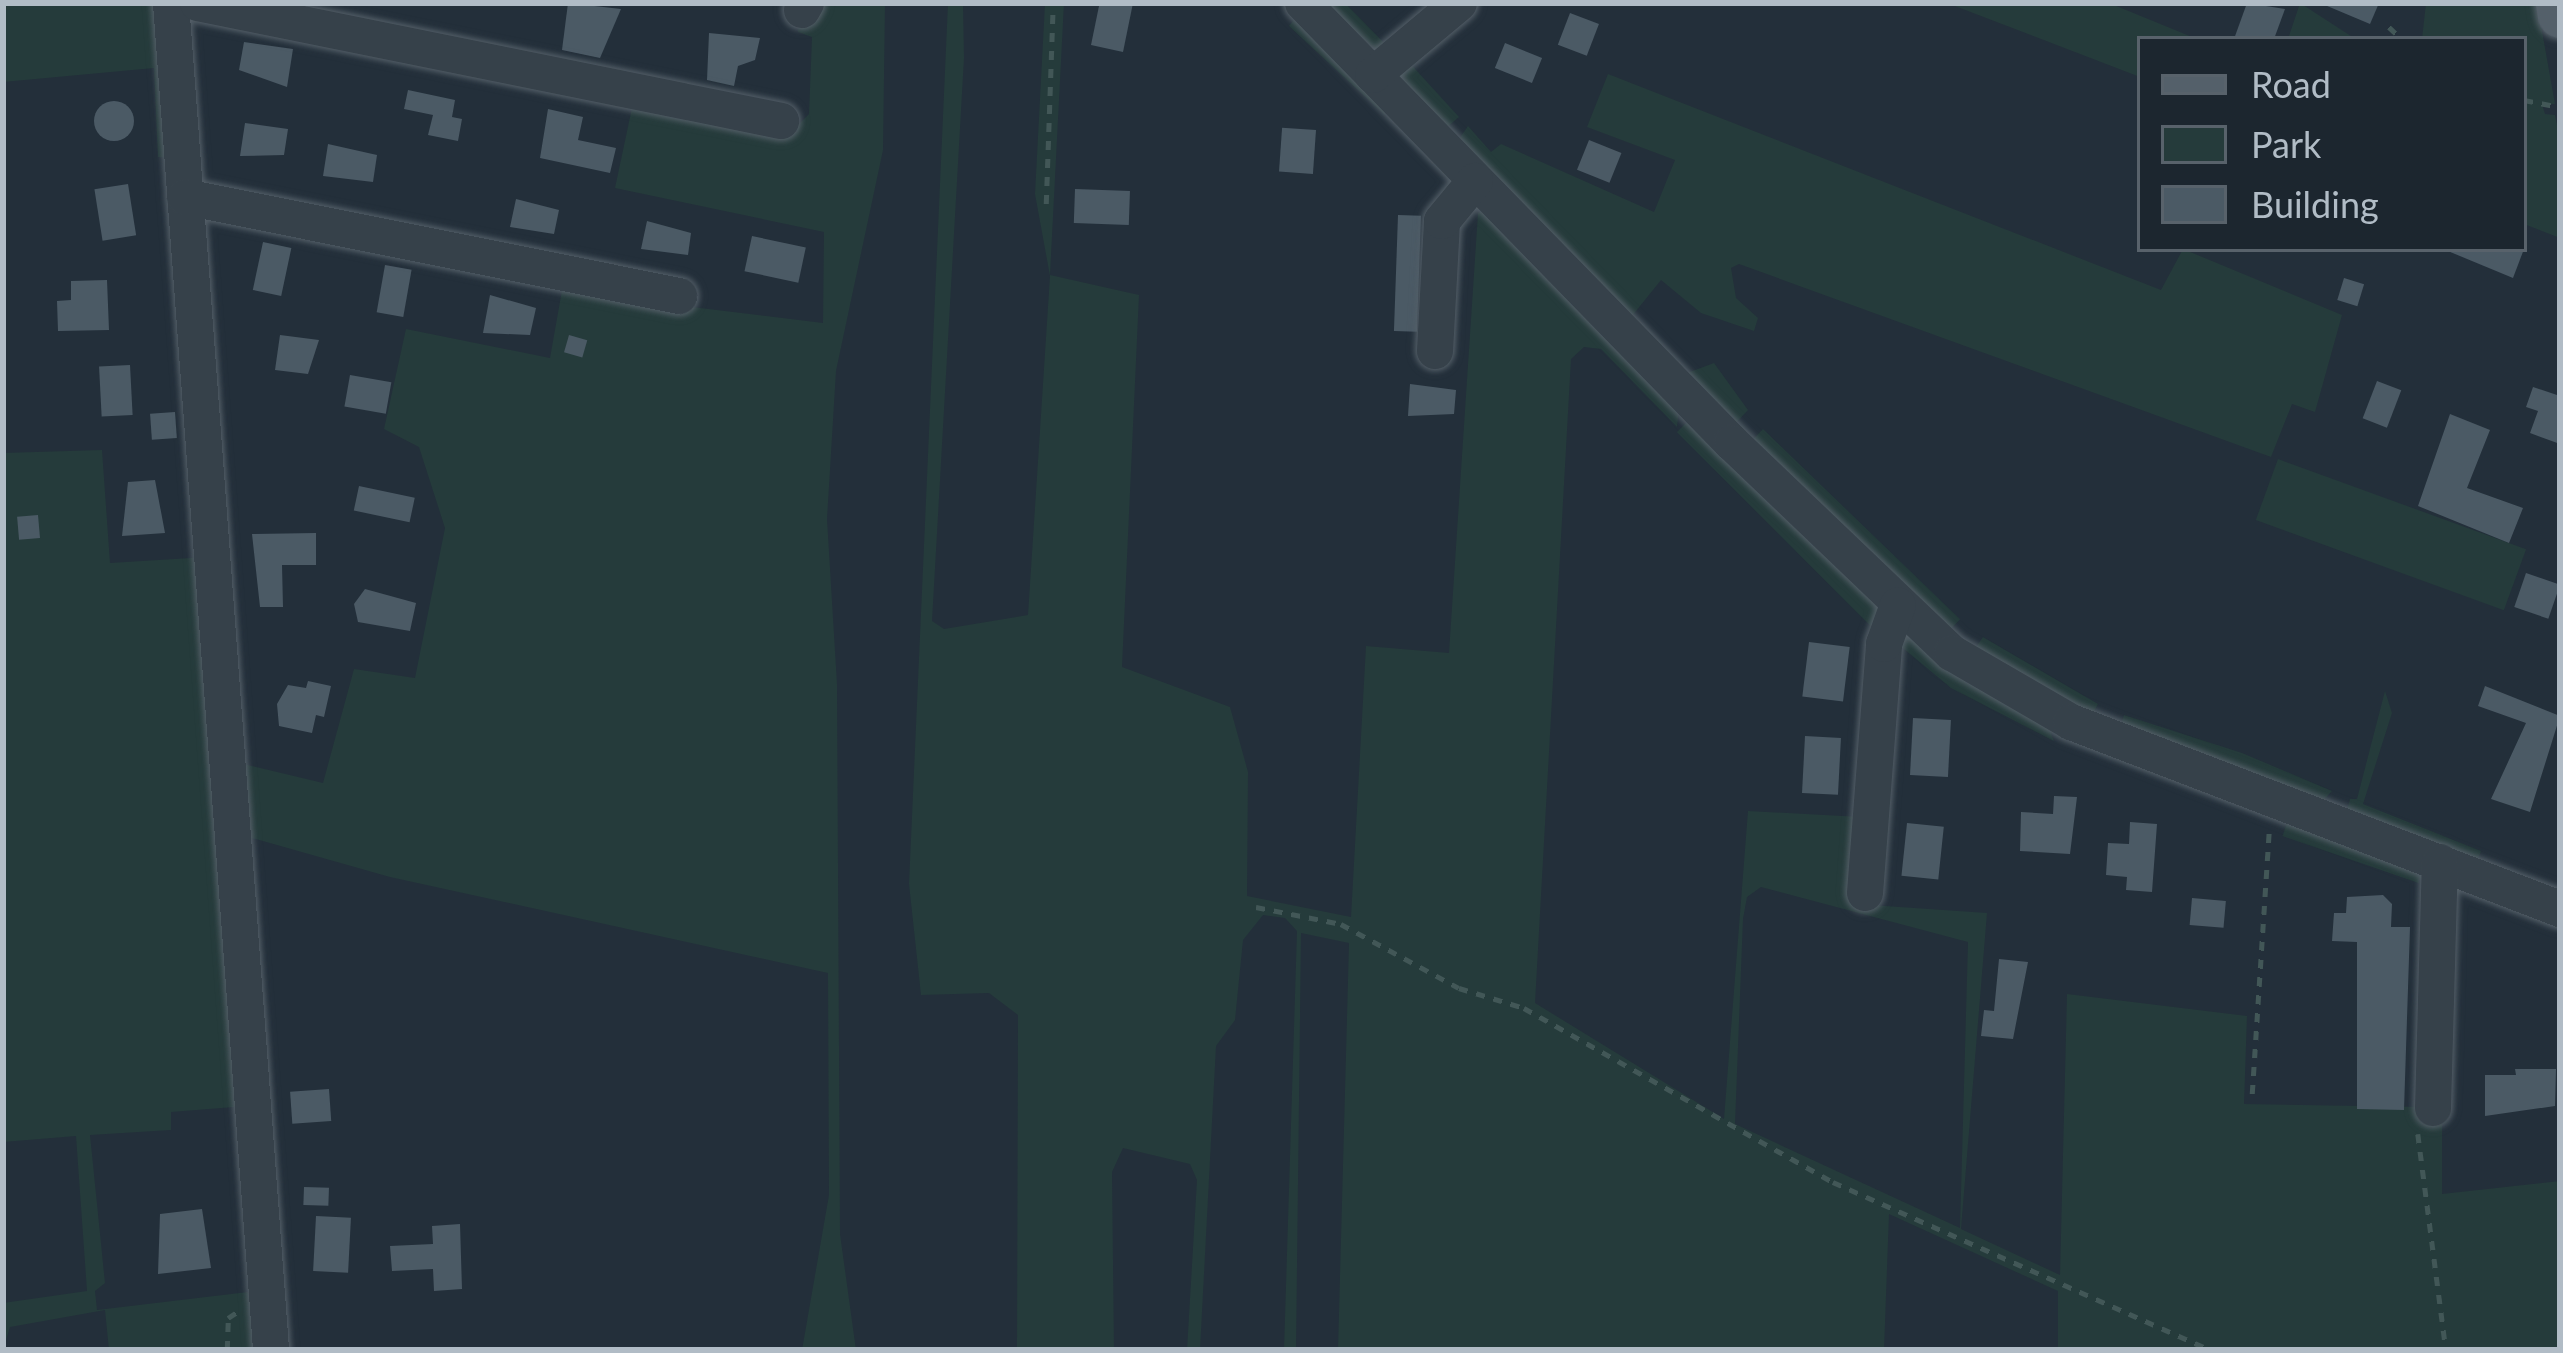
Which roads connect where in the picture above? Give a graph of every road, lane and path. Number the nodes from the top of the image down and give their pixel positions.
1 (171, 3) edge
2 (198, 3) edge
3 (1053, 3) edge
4 (1304, 3) edge
5 (1459, 3) edge
6 (2558, 3) edge
7 (2560, 15) edge
8 (2389, 27) dead end
9 (2399, 36) edge
10 (1372, 75) junction
11 (2527, 101) edge
12 (2560, 107) edge
13 (781, 121) dead end
14 (1475, 181) junction
15 (185, 197) junction
16 (1046, 204) dead end
17 (679, 296) dead end
18 (1435, 351) dead end
19 (1898, 605) junction
20 (2280, 802) junction
21 (2440, 862) junction
22 (1865, 893) dead end
23 (1256, 907) dead end
24 (2560, 909) edge
25 (2252, 1094) dead end
26 (2432, 1108) joint
27 (271, 1350) edge
28 (2211, 1350) edge
29 (2446, 1350) edge

1 - 15 street
2 - 13 street
3 - 16 path
4 - 10 street
5 - 10 street
6 - 7 main road
8 - 9 path
10 - 14 street
11 - 12 path
14 - 18 street
14 - 19 street
15 - 17 street
15 - 27 street
19 - 20 street
19 - 22 street
20 - 21 street
20 - 25 path
21 - 24 street
21 - 26 street
23 - 28 path
26 - 29 path

